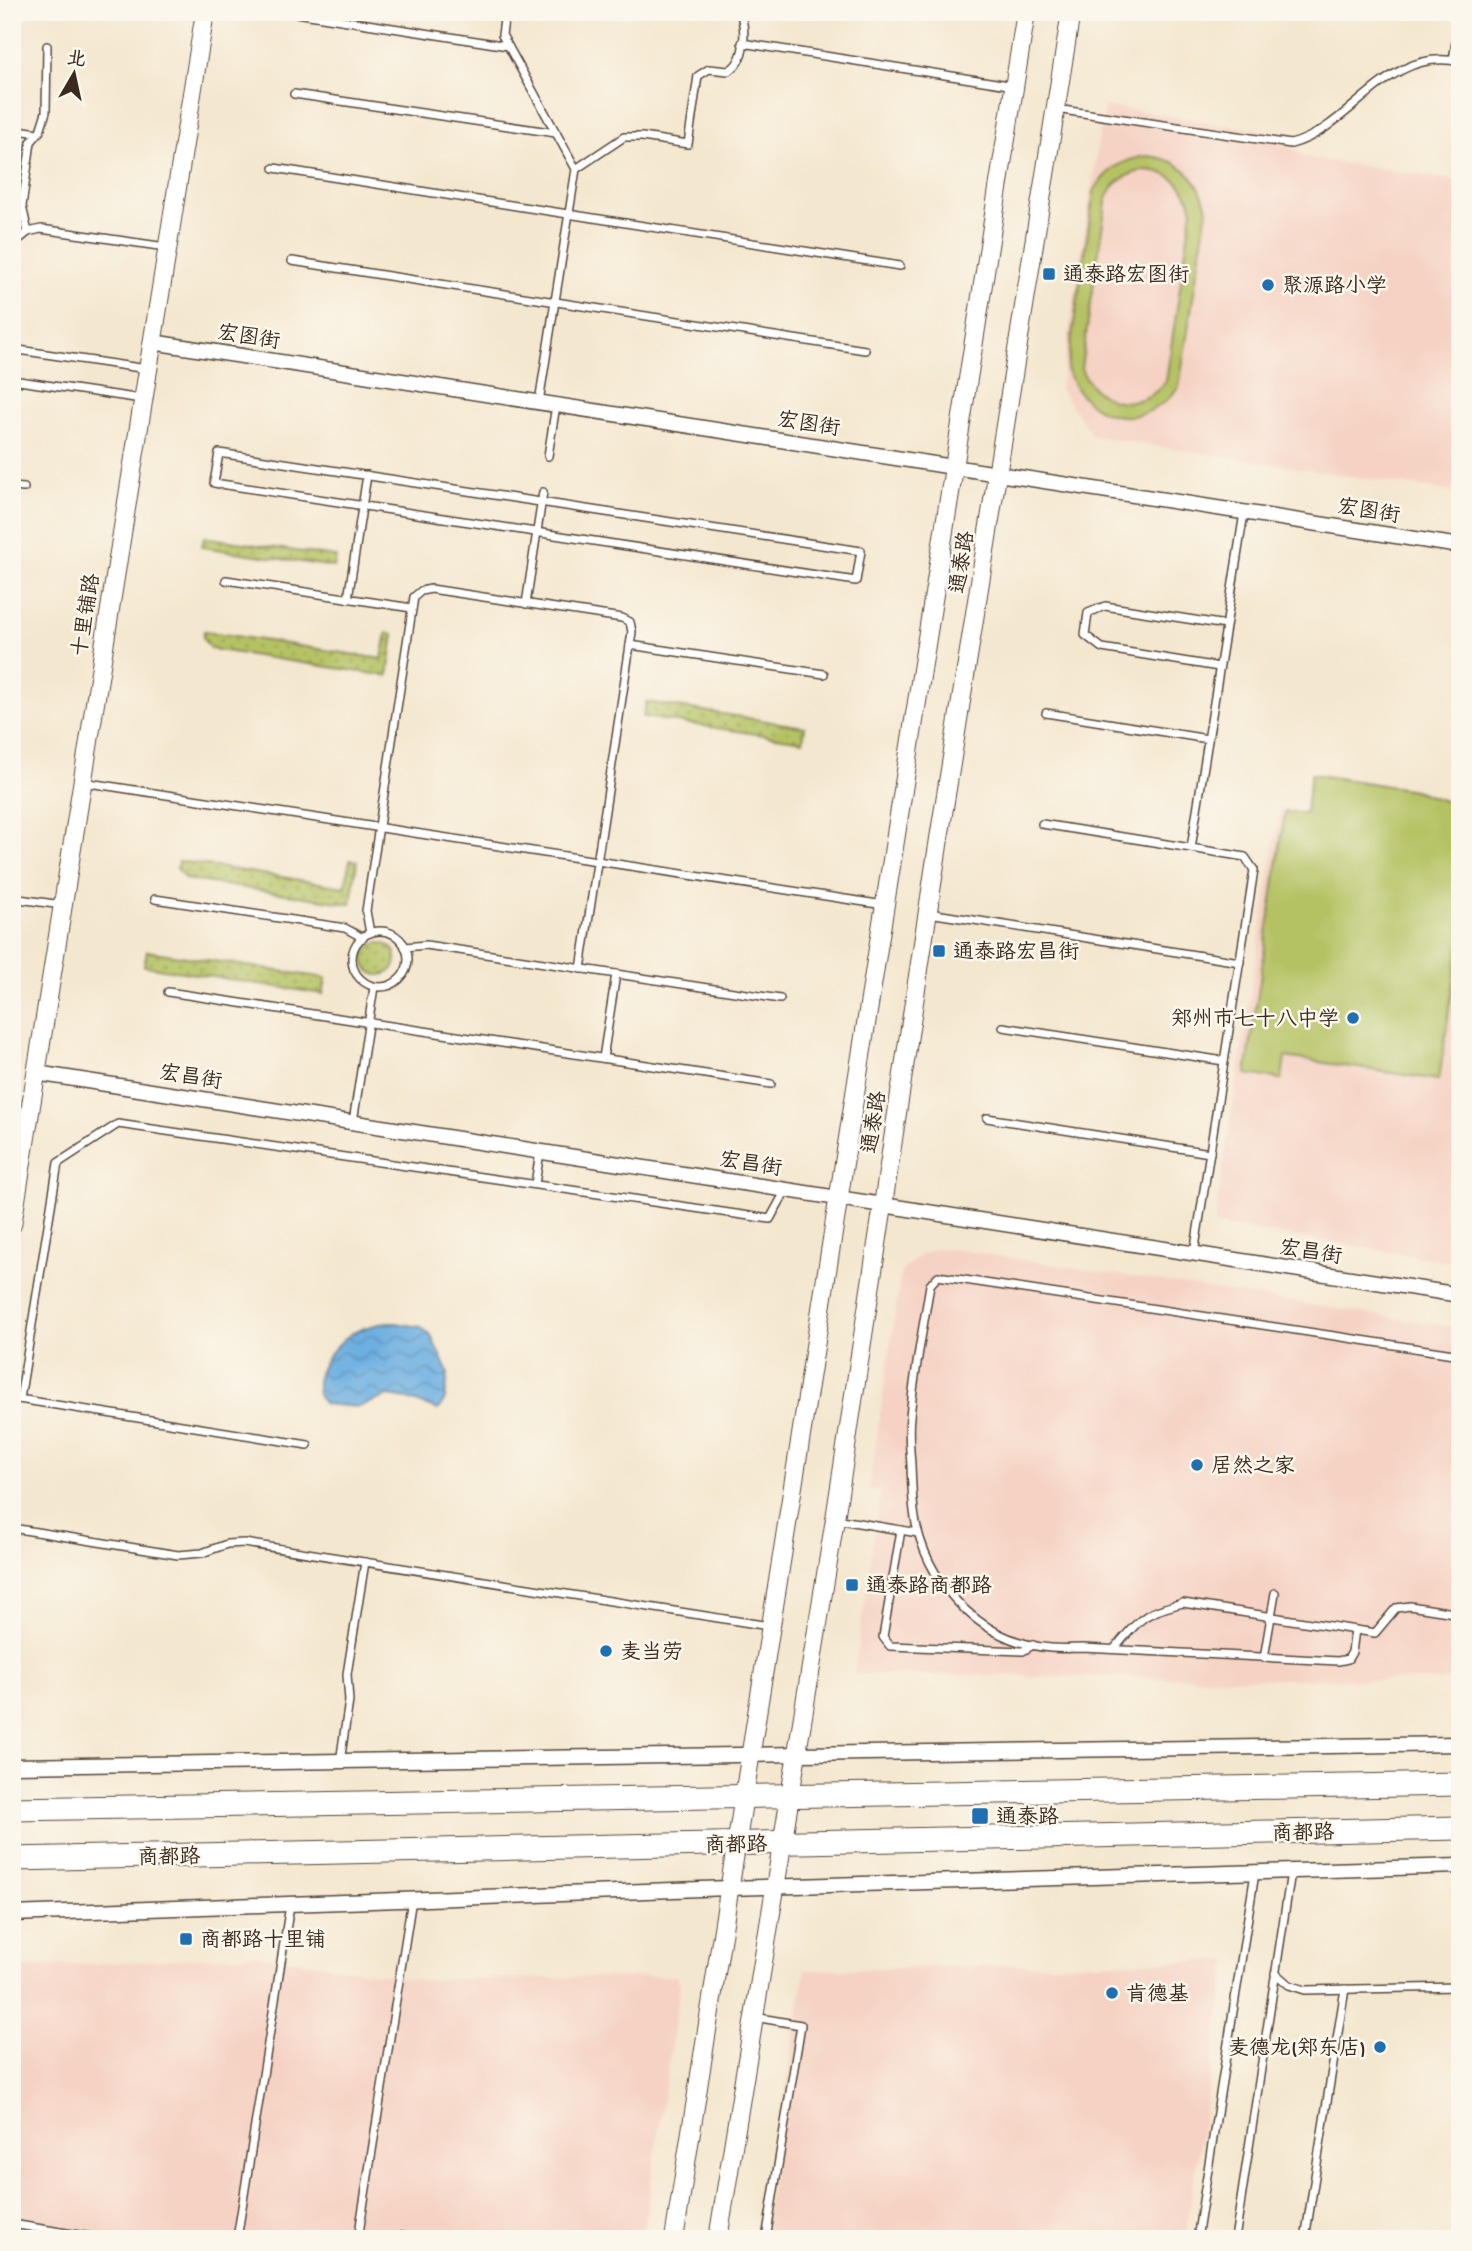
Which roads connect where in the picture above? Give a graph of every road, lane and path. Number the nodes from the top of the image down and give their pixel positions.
1 (205, 12) edge
2 (290, 12) edge
3 (505, 12) edge
4 (740, 12) edge
5 (1026, 12) edge
6 (1071, 12) edge
7 (1460, 18) edge
8 (742, 43) junction
9 (47, 46) dead end
10 (508, 46) junction
11 (1457, 61) edge
12 (1015, 86) junction
13 (294, 94) dead end
14 (1056, 109) junction
15 (12, 129) edge
16 (38, 133) junction
17 (556, 133) junction
18 (274, 168) dead end
19 (576, 169) junction
20 (569, 215) junction
21 (28, 232) junction
22 (12, 245) edge
23 (167, 247) junction
24 (292, 261) dead end
25 (900, 266) dead end
26 (555, 302) junction
27 (152, 342) junction
28 (12, 349) edge
29 (865, 350) dead end
30 (148, 369) junction
31 (12, 380) edge
32 (142, 399) junction
33 (539, 402) junction
34 (556, 405) junction
35 (548, 456) dead end
36 (955, 467) junction
37 (998, 474) junction
38 (367, 475) junction
39 (12, 487) edge
40 (24, 488) dead end
41 (543, 492) dead end
42 (541, 502) junction
43 (363, 505) junction
44 (1244, 512) junction
45 (537, 532) junction
46 (1460, 545) edge
47 (226, 580) dead end
48 (348, 599) junction
49 (526, 604) junction
50 (412, 608) junction
51 (1226, 625) junction
52 (631, 645) junction
53 (1220, 667) junction
54 (824, 674) dead end
55 (1046, 713) dead end
56 (1208, 738) junction
57 (82, 782) junction
58 (1042, 824) dead end
59 (379, 827) junction
60 (1191, 848) junction
61 (597, 861) junction
62 (19, 899) dead end
63 (155, 900) dead end
64 (62, 905) junction
65 (884, 905) junction
66 (928, 913) junction
67 (366, 936) junction
68 (405, 947) junction
69 (1240, 962) junction
70 (581, 969) junction
71 (616, 974) junction
72 (374, 987) junction
73 (168, 992) dead end
74 (780, 999) dead end
75 (369, 1023) junction
76 (1003, 1027) dead end
77 (603, 1058) junction
78 (1224, 1061) junction
79 (36, 1073) junction
80 (771, 1084) dead end
81 (987, 1118) dead end
82 (354, 1122) junction
83 (540, 1152) junction
84 (1210, 1153) junction
85 (535, 1184) junction
86 (786, 1190) junction
87 (837, 1198) junction
88 (883, 1205) junction
89 (12, 1225) edge
90 (1194, 1254) junction
91 (1460, 1295) edge
92 (1460, 1355) edge
93 (16, 1399) edge
94 (307, 1445) dead end
95 (835, 1519) junction
96 (12, 1528) edge
97 (901, 1530) junction
98 (918, 1533) junction
99 (365, 1562) junction
100 (1275, 1593) dead end
101 (1460, 1614) edge
102 (1271, 1617) junction
103 (769, 1626) junction
104 (1355, 1630) junction
105 (1033, 1645) junction
106 (1114, 1649) junction
107 (1264, 1658) junction
108 (1460, 1744) edge
109 (749, 1755) junction
110 (796, 1755) junction
111 (340, 1762) junction
112 (12, 1766) edge
113 (1460, 1784) edge
114 (743, 1796) junction
115 (790, 1796) junction
116 (12, 1809) edge
117 (1460, 1828) edge
118 (782, 1843) junction
119 (735, 1844) junction
120 (12, 1859) edge
121 (1460, 1867) edge
122 (1291, 1872) junction
123 (1255, 1873) junction
124 (775, 1887) junction
125 (729, 1888) junction
126 (412, 1899) junction
127 (290, 1904) junction
128 (12, 1914) edge
129 (1276, 1973) junction
130 (1460, 1987) edge
131 (1345, 1989) junction
132 (754, 2017) junction
133 (12, 2224) edge
134 (103, 2239) edge
135 (237, 2239) edge
136 (358, 2239) edge
137 (674, 2239) edge
138 (718, 2239) edge
139 (766, 2239) edge
140 (1198, 2239) edge
141 (1235, 2239) edge
142 (1305, 2239) edge

1 - 23 street, 十里铺路
2 - 10 lane
3 - 10 lane
4 - 8 lane
5 - 12 street, 通泰路
6 - 14 street, 通泰路
7 - 11 lane
8 - 12 lane
8 - 19 lane
9 - 16 lane
10 - 17 lane
11 - 14 lane
12 - 36 street, 通泰路
13 - 17 lane
14 - 37 street, 通泰路
15 - 16 lane
16 - 21 lane
17 - 19 lane
18 - 20 lane
19 - 20 lane
20 - 25 lane
20 - 26 lane
21 - 22 lane
21 - 23 lane
23 - 27 street, 十里铺路
24 - 26 lane
26 - 29 lane
26 - 33 lane
27 - 30 street, 十里铺路
27 - 33 street, 宏图街
28 - 30 lane
30 - 32 street, 十里铺路
31 - 32 lane
32 - 57 street, 十里铺路
33 - 34 street, 宏图街
34 - 35 lane
34 - 36 street, 宏图街
36 - 37 street, 宏图街
36 - 65 street, 通泰路
37 - 44 street, 宏图街
37 - 66 street, 通泰路
38 - 42 lane
38 - 43 lane
38 - 43 lane
39 - 40 lane
41 - 42 lane
42 - 45 lane
42 - 45 lane
43 - 45 lane
43 - 48 lane
44 - 46 street, 宏图街
44 - 51 lane
45 - 49 lane
47 - 48 lane
48 - 50 lane
49 - 50 lane
49 - 52 lane
50 - 59 lane
51 - 53 lane
51 - 53 lane
52 - 54 lane
52 - 61 lane
53 - 56 lane
55 - 56 lane
56 - 60 lane
57 - 59 lane
57 - 64 street, 十里铺路
58 - 60 lane
59 - 61 lane
59 - 67 lane
60 - 69 lane
61 - 65 lane
61 - 70 lane
62 - 64 lane
63 - 67 lane
64 - 79 street, 十里铺路
65 - 87 street, 通泰路
66 - 69 lane
66 - 88 street, 通泰路
67 - 68 lane
67 - 72 lane
68 - 70 lane
68 - 72 lane
69 - 78 lane
70 - 71 lane
71 - 74 lane
71 - 77 lane
72 - 75 lane
73 - 75 lane
75 - 77 lane
75 - 82 lane
76 - 78 lane
77 - 80 lane
78 - 84 lane
79 - 82 street, 宏昌街
79 - 89 street, 十里铺路
81 - 84 lane
82 - 83 street, 宏昌街
83 - 85 lane
83 - 86 street, 宏昌街
84 - 90 lane
85 - 86 lane
85 - 93 lane
86 - 87 street, 宏昌街
87 - 88 street, 宏昌街
87 - 103 street, 通泰路
88 - 90 street, 宏昌街
88 - 95 street, 通泰路
90 - 91 street, 宏昌街
92 - 98 lane
93 - 94 lane
95 - 97 lane
95 - 110 street, 通泰路
96 - 99 lane
97 - 98 lane
97 - 105 lane
98 - 105 lane
99 - 103 lane
99 - 111 lane
100 - 102 lane
101 - 104 lane
102 - 104 lane
102 - 106 lane
102 - 107 lane
103 - 109 street, 通泰路
104 - 107 lane
105 - 106 lane
106 - 107 lane
108 - 110 street
109 - 110 street
109 - 111 street
109 - 114 street, 通泰路
110 - 115 street, 通泰路
111 - 112 street
113 - 115 main road
114 - 115 main road
114 - 116 main road
114 - 119 street, 通泰路
115 - 118 street, 通泰路
117 - 118 main road, 商都路
118 - 119 main road, 商都路
118 - 124 street, 通泰路
119 - 120 main road, 商都路
119 - 125 street, 通泰路
121 - 122 street
122 - 123 street
122 - 129 lane
123 - 124 street
123 - 140 lane
124 - 125 street
124 - 132 street, 通泰路
125 - 126 street
125 - 137 street, 通泰路
126 - 127 street
126 - 136 lane
127 - 128 street
127 - 135 lane
129 - 131 lane
129 - 141 lane
130 - 131 lane
131 - 142 lane
132 - 138 street, 通泰路
132 - 139 lane
133 - 134 lane

